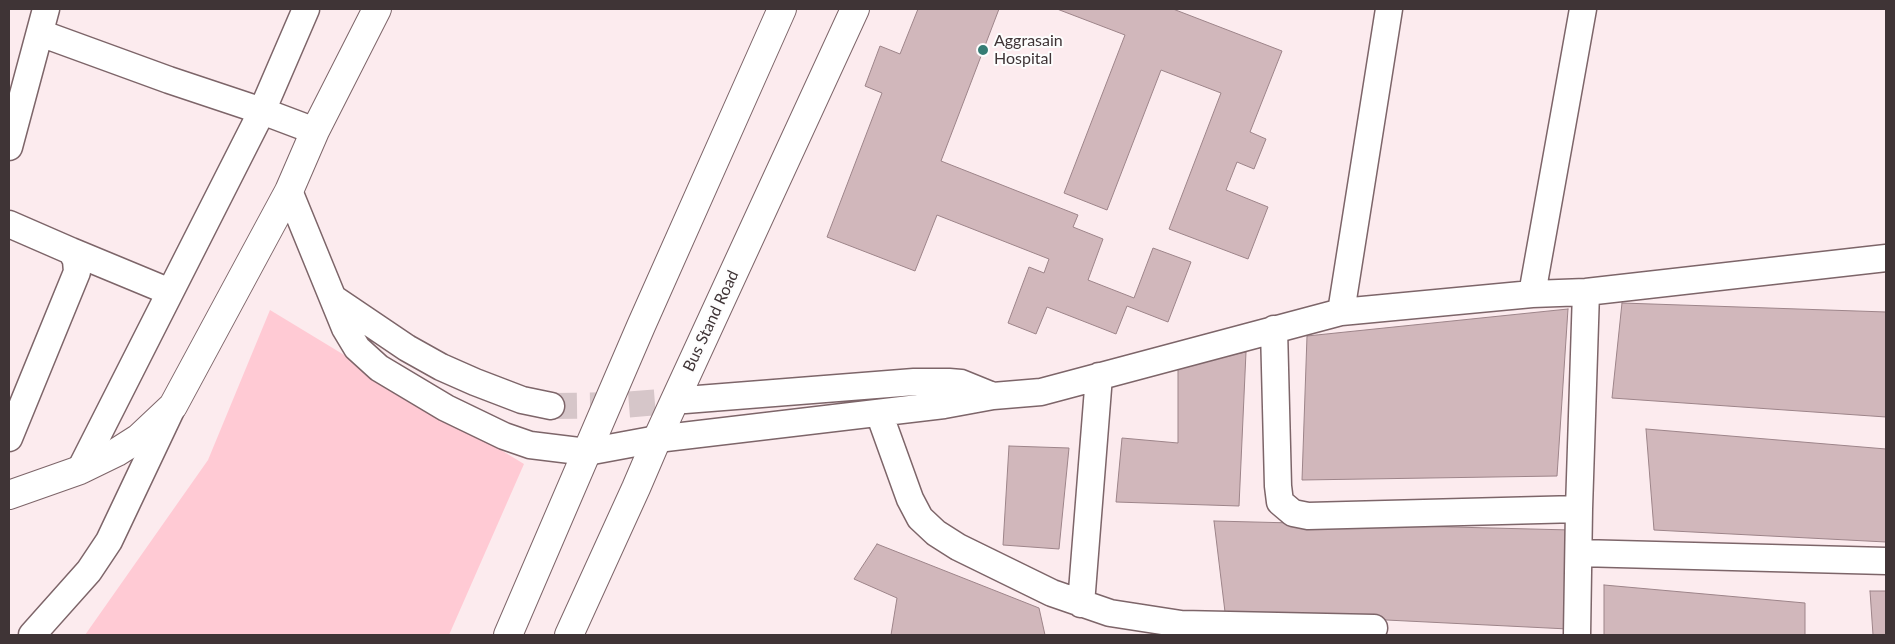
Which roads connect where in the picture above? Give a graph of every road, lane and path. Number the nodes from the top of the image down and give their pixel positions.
1 (306, 9) edge
2 (377, 9) edge
3 (782, 9) edge
4 (855, 9) edge
5 (1389, 9) edge
6 (1582, 9) edge
7 (43, 21) edge
8 (262, 111) junction
9 (12, 121) edge
10 (315, 131) junction
11 (9, 147) edge
12 (288, 191) junction
13 (9, 224) edge
14 (71, 251) junction
15 (1886, 258) edge
16 (170, 292) junction
17 (1586, 292) junction
18 (1532, 294) junction
19 (333, 298) junction
20 (1341, 312) junction
21 (1274, 329) junction
22 (1099, 376) junction
23 (993, 396) junction
24 (685, 400) tunnel mouth
25 (173, 406) junction
26 (550, 406) tunnel mouth
27 (879, 412) junction
28 (9, 438) edge
29 (656, 439) junction
30 (587, 452) junction
31 (80, 470) junction
32 (9, 496) edge
33 (1579, 509) junction
34 (1579, 553) junction
35 (1886, 561) edge
36 (1081, 604) junction
37 (1374, 628) dead end
38 (32, 635) edge
39 (508, 635) edge
40 (570, 635) edge
41 (1577, 635) edge

1 - 8 street
2 - 10 main road
3 - 30 main road
4 - 29 main road, Bus Stand Road
5 - 20 street
6 - 18 street
7 - 8 street
7 - 9 street
8 - 10 street
8 - 16 street
9 - 11 street
10 - 12 main road
12 - 19 street
12 - 25 main road
13 - 14 street
14 - 16 street
14 - 28 street
15 - 17 street
16 - 31 street
17 - 18 street
17 - 33 street
18 - 20 street
19 - 26 street
19 - 30 street
20 - 21 street
21 - 22 street
21 - 33 street
22 - 23 street
22 - 36 street
23 - 24 street
23 - 27 street
25 - 31 main road
25 - 38 street
27 - 29 street
27 - 36 street
29 - 30 street
29 - 40 main road, Bus Stand Road
30 - 39 main road
31 - 32 main road
33 - 34 street
34 - 35 street
34 - 41 street
36 - 37 street

